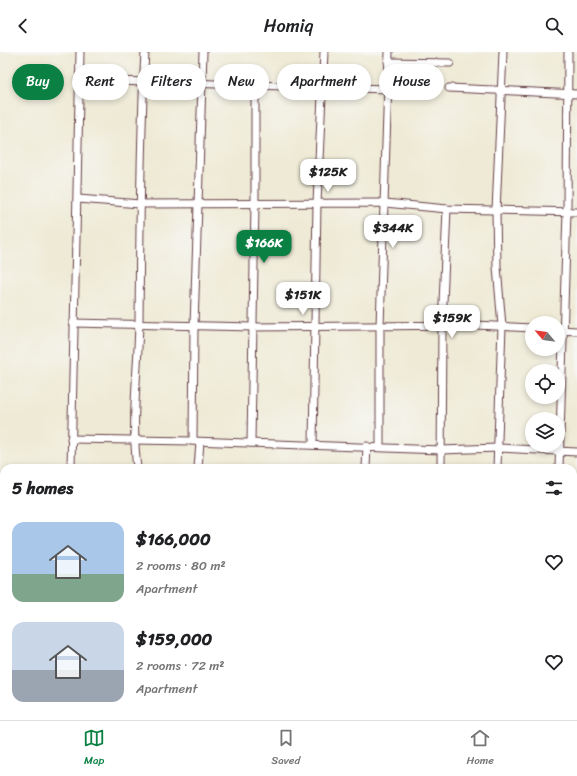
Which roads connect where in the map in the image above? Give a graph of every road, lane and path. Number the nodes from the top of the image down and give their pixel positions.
1 (80, 52) edge
2 (145, 52) edge
3 (203, 52) edge
4 (324, 52) edge
5 (389, 52) edge
6 (503, 52) edge
7 (568, 52) edge
8 (388, 62) joint
9 (450, 63) dead end
10 (79, 64) edge
11 (144, 64) edge
12 (202, 64) edge
13 (324, 64) edge
14 (449, 88) dead end
15 (502, 90) junction
16 (568, 94) junction
17 (577, 94) edge
18 (78, 100) edge
19 (143, 100) edge
20 (200, 100) edge
21 (255, 100) edge
22 (322, 100) edge
23 (388, 100) edge
24 (78, 199) junction
25 (385, 202) junction
26 (197, 203) junction
27 (255, 203) junction
28 (317, 203) junction
29 (140, 204) junction
30 (447, 209) junction
31 (496, 211) junction
32 (567, 212) junction
33 (577, 212) edge
34 (562, 316) edge
35 (73, 323) junction
36 (139, 325) junction
37 (194, 326) junction
38 (316, 326) junction
39 (380, 326) junction
40 (502, 326) junction
41 (254, 327) junction
42 (442, 327) junction
43 (525, 328) edge
44 (565, 330) edge
45 (577, 331) edge
46 (561, 356) edge
47 (560, 412) edge
48 (71, 439) junction
49 (134, 440) junction
50 (196, 441) junction
51 (251, 443) junction
52 (313, 445) junction
53 (367, 446) junction
54 (380, 446) junction
55 (498, 448) junction
56 (441, 450) junction
57 (525, 450) edge
58 (559, 452) edge
59 (565, 452) edge
60 (577, 452) edge
61 (71, 464) edge
62 (137, 464) edge
63 (198, 464) edge
64 (366, 464) edge
65 (441, 464) edge
66 (497, 464) edge
67 (559, 464) edge

1 - 10 street
2 - 11 street
3 - 12 street
4 - 13 street
5 - 8 street
6 - 15 street
7 - 16 street
8 - 9 street
14 - 15 street
15 - 16 street
15 - 31 street
16 - 17 street
16 - 32 street
18 - 24 street
19 - 29 street
20 - 26 street
21 - 27 street
22 - 28 street
23 - 25 street
24 - 29 street
24 - 35 street
25 - 28 street
25 - 30 street
25 - 39 street
26 - 27 street
26 - 29 street
26 - 37 street
27 - 28 street
27 - 41 street
28 - 38 street
29 - 36 street
30 - 31 street
30 - 42 street
31 - 32 street
31 - 40 street
32 - 33 street
32 - 34 street
35 - 36 street
35 - 48 street
36 - 37 street
36 - 49 street
37 - 41 street
37 - 50 street
38 - 39 street
38 - 41 street
38 - 52 street
39 - 42 street
39 - 54 street
40 - 42 street
40 - 43 street
40 - 55 street
41 - 51 street
42 - 56 street
44 - 45 street
46 - 47 street
48 - 49 street
48 - 61 street
49 - 50 street
49 - 62 street
50 - 51 street
50 - 63 street
51 - 52 street
52 - 53 street
53 - 54 street
53 - 64 street
54 - 56 street
55 - 56 street
55 - 57 street
55 - 66 street
56 - 65 street
58 - 67 street
59 - 60 street

